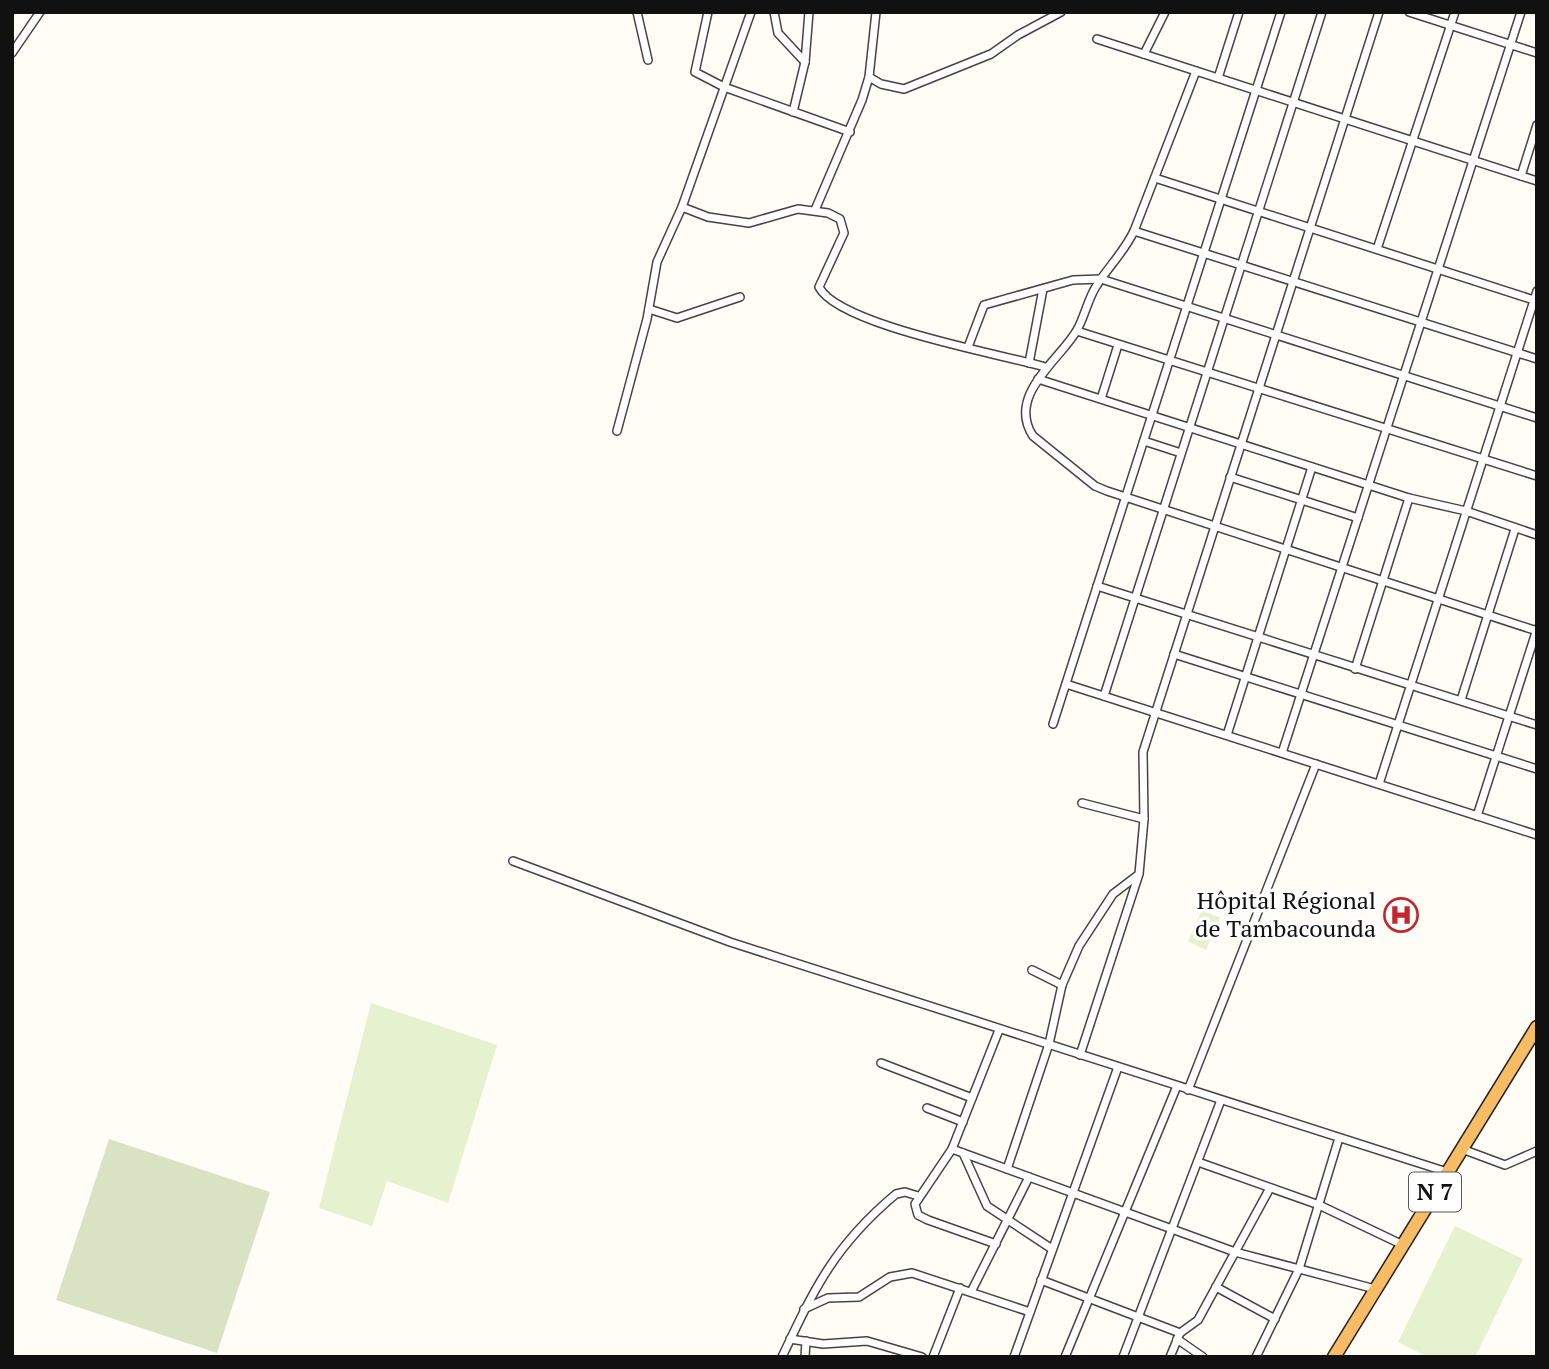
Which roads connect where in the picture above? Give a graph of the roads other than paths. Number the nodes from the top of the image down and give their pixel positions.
1 (40, 12) edge
2 (637, 12) edge
3 (708, 12) edge
4 (751, 12) edge
5 (774, 12) edge
6 (808, 12) edge
7 (876, 12) edge
8 (1061, 12) edge
9 (1165, 12) edge
10 (1239, 12) edge
11 (1281, 12) edge
12 (1322, 12) edge
13 (1379, 12) edge
14 (1409, 12) edge
15 (1455, 12) edge
16 (1521, 12) edge
17 (1451, 26) junction
18 (1097, 39) dead end
19 (1510, 45) junction
20 (12, 53) edge
21 (1537, 53) edge
22 (1144, 54) junction
23 (648, 60) dead end
24 (805, 62) junction
25 (1196, 71) junction
26 (869, 77) junction
27 (1218, 78) junction
28 (724, 87) junction
29 (1256, 90) junction
30 (1293, 102) junction
31 (793, 112) junction
32 (1345, 119) junction
33 (1537, 125) edge
34 (850, 132) junction
35 (1412, 141) junction
36 (1473, 160) junction
37 (1521, 176) junction
38 (1155, 178) junction
39 (1537, 181) edge
40 (1221, 199) junction
41 (682, 208) junction
42 (815, 210) junction
43 (1258, 211) junction
44 (1310, 228) junction
45 (1134, 231) junction
46 (1377, 249) junction
47 (1203, 253) junction
48 (1241, 265) junction
49 (1438, 269) junction
50 (1101, 279) junction
51 (1293, 282) junction
52 (1043, 289) junction
53 (1537, 290) edge
54 (740, 297) dead end
55 (1535, 300) edge
56 (1186, 307) junction
57 (649, 309) junction
58 (1224, 319) junction
59 (1421, 322) junction
60 (1077, 331) junction
61 (1276, 336) junction
62 (1118, 345) junction
63 (968, 347) junction
64 (1517, 353) junction
65 (1537, 359) edge
66 (1169, 361) junction
67 (1029, 363) junction
68 (1045, 368) junction
69 (1207, 373) junction
70 (1403, 377) junction
71 (1038, 379) junction
72 (1258, 390) junction
73 (1101, 399) junction
74 (1499, 408) junction
75 (1152, 415) junction
76 (1537, 418) edge
77 (1189, 427) junction
78 (617, 431) dead end
79 (1386, 431) junction
80 (1144, 441) junction
81 (1241, 444) junction
82 (1181, 453) junction
83 (1483, 459) junction
84 (1312, 467) junction
85 (1537, 476) edge
86 (1230, 477) junction
87 (1368, 485) junction
88 (1125, 498) junction
89 (1409, 498) junction
90 (1302, 500) junction
91 (1163, 510) junction
92 (1466, 512) junction
93 (1358, 518) junction
94 (1214, 527) junction
95 (1515, 529) junction
96 (1537, 535) edge
97 (1286, 550) junction
98 (1342, 568) junction
99 (1383, 581) junction
100 (1097, 586) junction
101 (1135, 598) junction
102 (1438, 599) junction
103 (1186, 615) junction
104 (1488, 615) junction
105 (1537, 630) edge
106 (1258, 638) junction
107 (1174, 654) junction
108 (1313, 656) junction
109 (1355, 669) junction
110 (1245, 677) junction
111 (1066, 684) junction
112 (1411, 685) junction
113 (1301, 695) junction
114 (1104, 696) junction
115 (1461, 700) junction
116 (1155, 712) junction
117 (1509, 716) junction
118 (1053, 724) dead end
119 (1537, 725) edge
120 (1398, 726) junction
121 (1227, 735) junction
122 (1282, 753) junction
123 (1496, 758) junction
124 (1316, 764) junction
125 (1537, 769) edge
126 (1379, 784) junction
127 (1082, 803) dead end
128 (1477, 816) junction
129 (1144, 819) junction
130 (1537, 835) edge
131 (513, 861) dead end
132 (1139, 874) junction
133 (1032, 970) dead end
134 (1062, 985) junction
135 (1537, 1027) edge
136 (999, 1030) junction
137 (1049, 1044) junction
138 (1080, 1055) junction
139 (881, 1063) dead end
140 (1118, 1067) junction
141 (1177, 1086) junction
142 (1188, 1090) junction
143 (972, 1098) junction
144 (1221, 1100) junction
145 (927, 1108) dead end
146 (963, 1122) junction
147 (1339, 1138) junction
148 (952, 1149) junction
149 (1462, 1149) junction
150 (1537, 1151) edge
151 (963, 1153) junction
152 (1198, 1162) junction
153 (1007, 1169) junction
154 (1447, 1172) junction
155 (1029, 1177) junction
156 (1270, 1188) junction
157 (1072, 1193) junction
158 (918, 1196) junction
159 (1319, 1205) junction
160 (1125, 1212) junction
161 (1008, 1220) junction
162 (1172, 1229) junction
163 (996, 1244) junction
164 (1403, 1244) junction
165 (1052, 1249) junction
166 (1235, 1252) junction
167 (1299, 1269) junction
168 (1041, 1280) junction
169 (1216, 1287) junction
170 (960, 1288) junction
171 (1375, 1289) junction
172 (971, 1292) junction
173 (1089, 1298) junction
174 (804, 1309) junction
175 (1030, 1312) junction
176 (1138, 1317) junction
177 (1275, 1319) junction
178 (1179, 1336) junction
179 (790, 1339) junction
180 (806, 1341) junction
181 (782, 1357) edge
182 (805, 1357) edge
183 (922, 1357) edge
184 (933, 1357) edge
185 (1014, 1357) edge
186 (1065, 1357) edge
187 (1123, 1357) edge
188 (1170, 1357) edge
189 (1203, 1357) edge
190 (1256, 1357) edge
191 (1334, 1357) edge

1 - 20 street
2 - 23 street
3 - 28 street
4 - 28 street
5 - 24 street
6 - 24 street
7 - 26 street
8 - 26 street
9 - 22 street
10 - 27 street
11 - 29 street
12 - 30 street
13 - 32 street
14 - 17 street
15 - 17 street
16 - 19 street
17 - 19 street
17 - 35 street
18 - 22 street
19 - 21 street
19 - 36 street
22 - 25 street
24 - 31 street
25 - 27 street
25 - 38 street
26 - 34 street
27 - 29 street
28 - 31 street
28 - 41 street
29 - 30 street
29 - 40 street
30 - 32 street
30 - 43 street
31 - 34 street
32 - 35 street
32 - 44 street
33 - 37 street
34 - 42 street
35 - 36 street
35 - 46 street
36 - 37 street
36 - 49 street
37 - 39 street
38 - 40 street
38 - 45 street
40 - 43 street
40 - 47 street
41 - 42 street
41 - 57 street
42 - 63 street
43 - 44 street
43 - 48 street
44 - 46 street
44 - 51 street
45 - 47 street
45 - 50 street
46 - 49 street
47 - 48 street
47 - 56 street
48 - 51 street
48 - 58 street
49 - 55 street
49 - 59 street
50 - 52 street
50 - 56 street
50 - 60 street
51 - 59 street
51 - 61 street
52 - 63 street
52 - 67 street
53 - 55 street
54 - 57 street
55 - 64 street
56 - 58 street
56 - 66 street
57 - 78 street
58 - 61 street
58 - 69 street
59 - 64 street
59 - 70 street
60 - 62 street
60 - 68 street
61 - 70 street
61 - 72 street
62 - 66 street
62 - 73 street
63 - 67 street
64 - 65 street
64 - 74 street
66 - 69 street
66 - 75 street
67 - 68 street
68 - 71 street
69 - 72 street
69 - 77 street
70 - 74 street
70 - 79 street
71 - 73 street
71 - 88 street
72 - 79 street
72 - 81 street
73 - 75 street
74 - 76 street
74 - 83 street
75 - 77 street
75 - 80 street
77 - 81 street
77 - 82 street
79 - 83 street
79 - 87 street
80 - 82 street
80 - 88 street
81 - 84 street
81 - 86 street
82 - 91 street
83 - 85 street
83 - 92 street
84 - 87 street
84 - 90 street
86 - 90 street
86 - 94 street
87 - 89 street
87 - 93 street
88 - 91 street
88 - 100 street
89 - 92 street
89 - 99 street
90 - 93 street
90 - 97 street
91 - 94 street
91 - 101 street
92 - 95 street
92 - 102 street
93 - 98 street
94 - 97 street
94 - 103 street
95 - 96 street
95 - 104 street
97 - 98 street
97 - 106 street
98 - 99 street
98 - 108 street
99 - 102 street
99 - 109 street
100 - 101 street
100 - 111 street
101 - 103 street
101 - 114 street
102 - 104 street
102 - 112 street
103 - 106 street
103 - 107 street
104 - 105 street
104 - 115 street
105 - 117 street
106 - 108 street
106 - 110 street
107 - 110 street
107 - 116 street
108 - 109 street
108 - 113 street
109 - 112 street
110 - 113 street
110 - 121 street
111 - 114 street
111 - 118 street
112 - 115 street
112 - 120 street
113 - 120 street
113 - 122 street
114 - 116 street
115 - 117 street
116 - 121 street
116 - 129 street
117 - 119 street
117 - 123 street
120 - 123 street
120 - 126 street
121 - 122 street
122 - 124 street
123 - 125 street
123 - 128 street
124 - 126 street
124 - 142 street
126 - 128 street
127 - 129 street
128 - 130 street
129 - 132 street
131 - 136 street
132 - 134 street
132 - 138 street
133 - 134 street
134 - 137 street
135 - 149 highway, N 7
136 - 137 street
136 - 143 street
137 - 138 street
137 - 153 street
138 - 140 street
139 - 143 street
140 - 141 street
140 - 157 street
141 - 142 street
141 - 160 street
142 - 144 street
143 - 146 street
144 - 147 street
144 - 152 street
145 - 146 street
146 - 148 street
147 - 154 street
147 - 159 street
148 - 151 street
148 - 158 street
149 - 150 street
149 - 154 highway, N 7
151 - 153 street
151 - 161 street
152 - 156 street
152 - 162 street
153 - 155 street
154 - 164 highway, N 7
155 - 157 street
155 - 161 street
156 - 159 street
156 - 166 street
157 - 160 street
157 - 165 street
158 - 163 street
158 - 174 street
159 - 164 street
159 - 167 street
160 - 162 street
160 - 173 street
161 - 163 street
161 - 165 street
162 - 166 street
162 - 176 street
163 - 172 street
164 - 171 highway, N 7
165 - 168 street
166 - 167 street
166 - 169 street
167 - 171 street
167 - 177 street
168 - 173 street
168 - 175 street
169 - 177 street
169 - 178 street
170 - 172 street
170 - 174 street
170 - 184 street
171 - 191 highway, N 7
172 - 175 street
173 - 176 street
173 - 186 street
174 - 179 street
175 - 185 street
176 - 178 street
176 - 187 street
177 - 190 street
178 - 188 street
178 - 189 street
179 - 180 street
179 - 181 street
180 - 182 street
180 - 183 street

